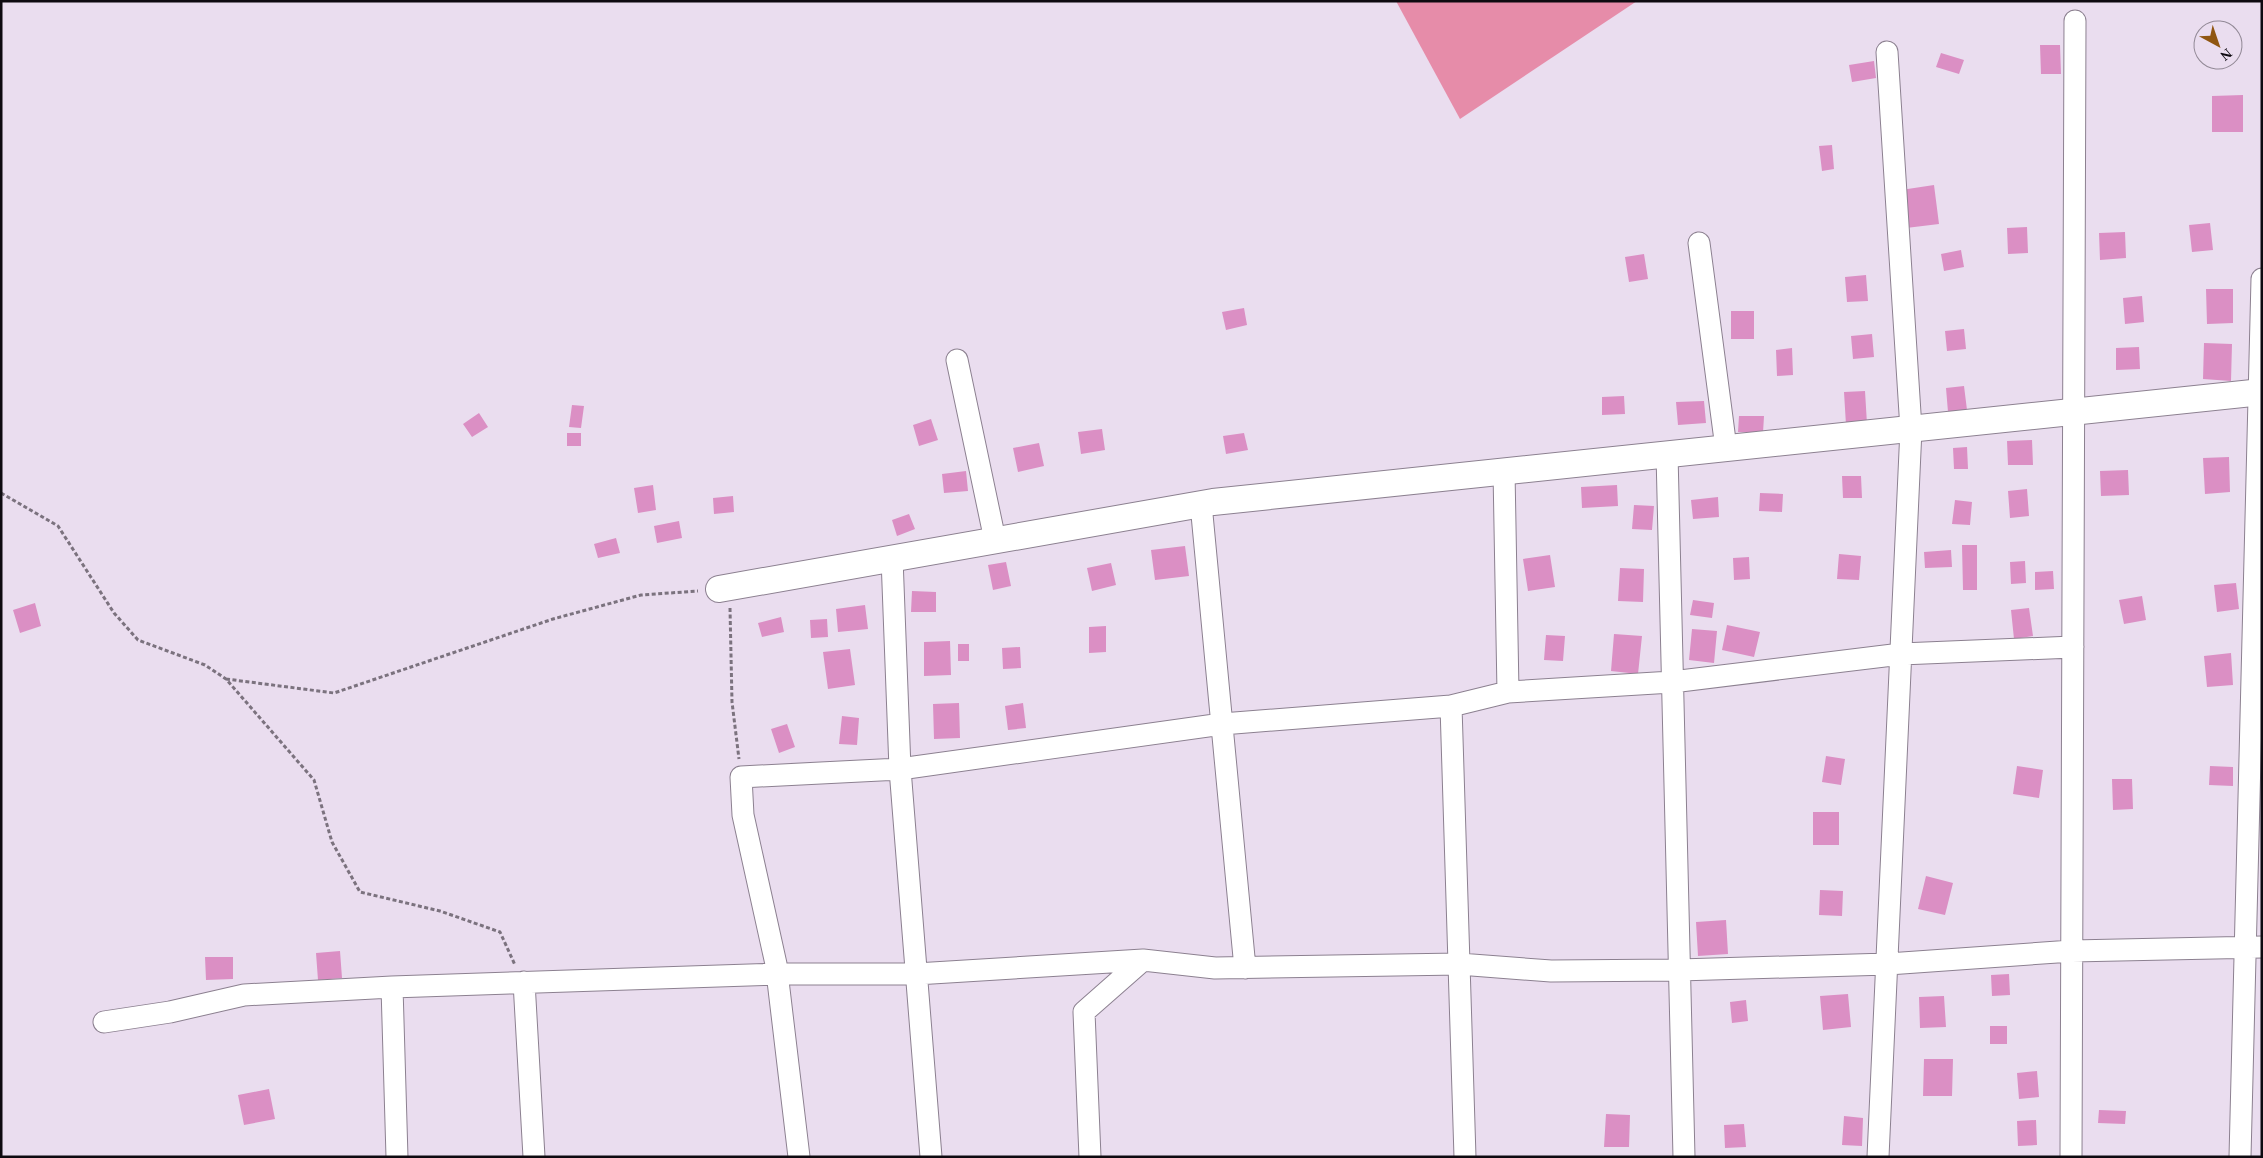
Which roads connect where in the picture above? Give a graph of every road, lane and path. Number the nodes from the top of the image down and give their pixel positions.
1 (2075, 21) dead end
2 (1887, 52) dead end
3 (1699, 243) dead end
4 (2262, 278) edge
5 (957, 360) dead end
6 (2260, 392) edge
7 (2074, 412) junction
8 (1911, 429) junction
9 (1726, 448) junction
10 (1666, 454) junction
11 (1504, 472) junction
12 (1, 493) edge
13 (1201, 504) junction
14 (995, 540) junction
15 (892, 558) junction
16 (724, 588) junction
17 (2073, 647) junction
18 (1901, 654) junction
19 (226, 679) junction
20 (1672, 682) junction
21 (1508, 692) junction
22 (1451, 706) junction
23 (1222, 724) junction
24 (900, 769) junction
25 (741, 777) junction
26 (2253, 947) edge
27 (2072, 951) junction
28 (1143, 960) junction
29 (1459, 964) junction
30 (1888, 964) junction
31 (1244, 968) junction
32 (1679, 970) junction
33 (777, 974) junction
34 (916, 974) junction
35 (524, 982) junction
36 (392, 986) junction
37 (104, 1022) dead end
38 (397, 1157) edge
39 (534, 1157) edge
40 (799, 1157) edge
41 (930, 1157) edge
42 (1090, 1157) edge
43 (1465, 1157) edge
44 (1684, 1157) edge
45 (1878, 1157) edge
46 (2070, 1157) edge
47 (2240, 1157) edge

1 - 7 street
2 - 8 street
3 - 9 street
4 - 6 street
5 - 14 street
6 - 7 street
6 - 26 street
7 - 8 street
7 - 17 street
8 - 9 street
8 - 18 street
9 - 10 street
10 - 11 street
10 - 20 street
11 - 13 street
11 - 21 street
12 - 19 path
13 - 14 street
13 - 23 street
14 - 15 street
15 - 16 street
15 - 24 street
16 - 19 path
16 - 25 path
17 - 18 street
17 - 27 street
18 - 20 street
18 - 30 street
19 - 35 path
20 - 21 street
20 - 32 street
21 - 22 street
22 - 23 street
22 - 29 street
23 - 24 street
23 - 31 street
24 - 25 street
24 - 34 street
25 - 33 street
26 - 27 street
26 - 47 street
27 - 30 street
27 - 46 street
28 - 31 street
28 - 34 street
28 - 42 street
29 - 31 street
29 - 32 street
29 - 43 street
30 - 32 street
30 - 45 street
32 - 44 street
33 - 34 street
33 - 35 street
33 - 40 street
34 - 41 street
35 - 36 street
35 - 39 street
36 - 37 street
36 - 38 street

